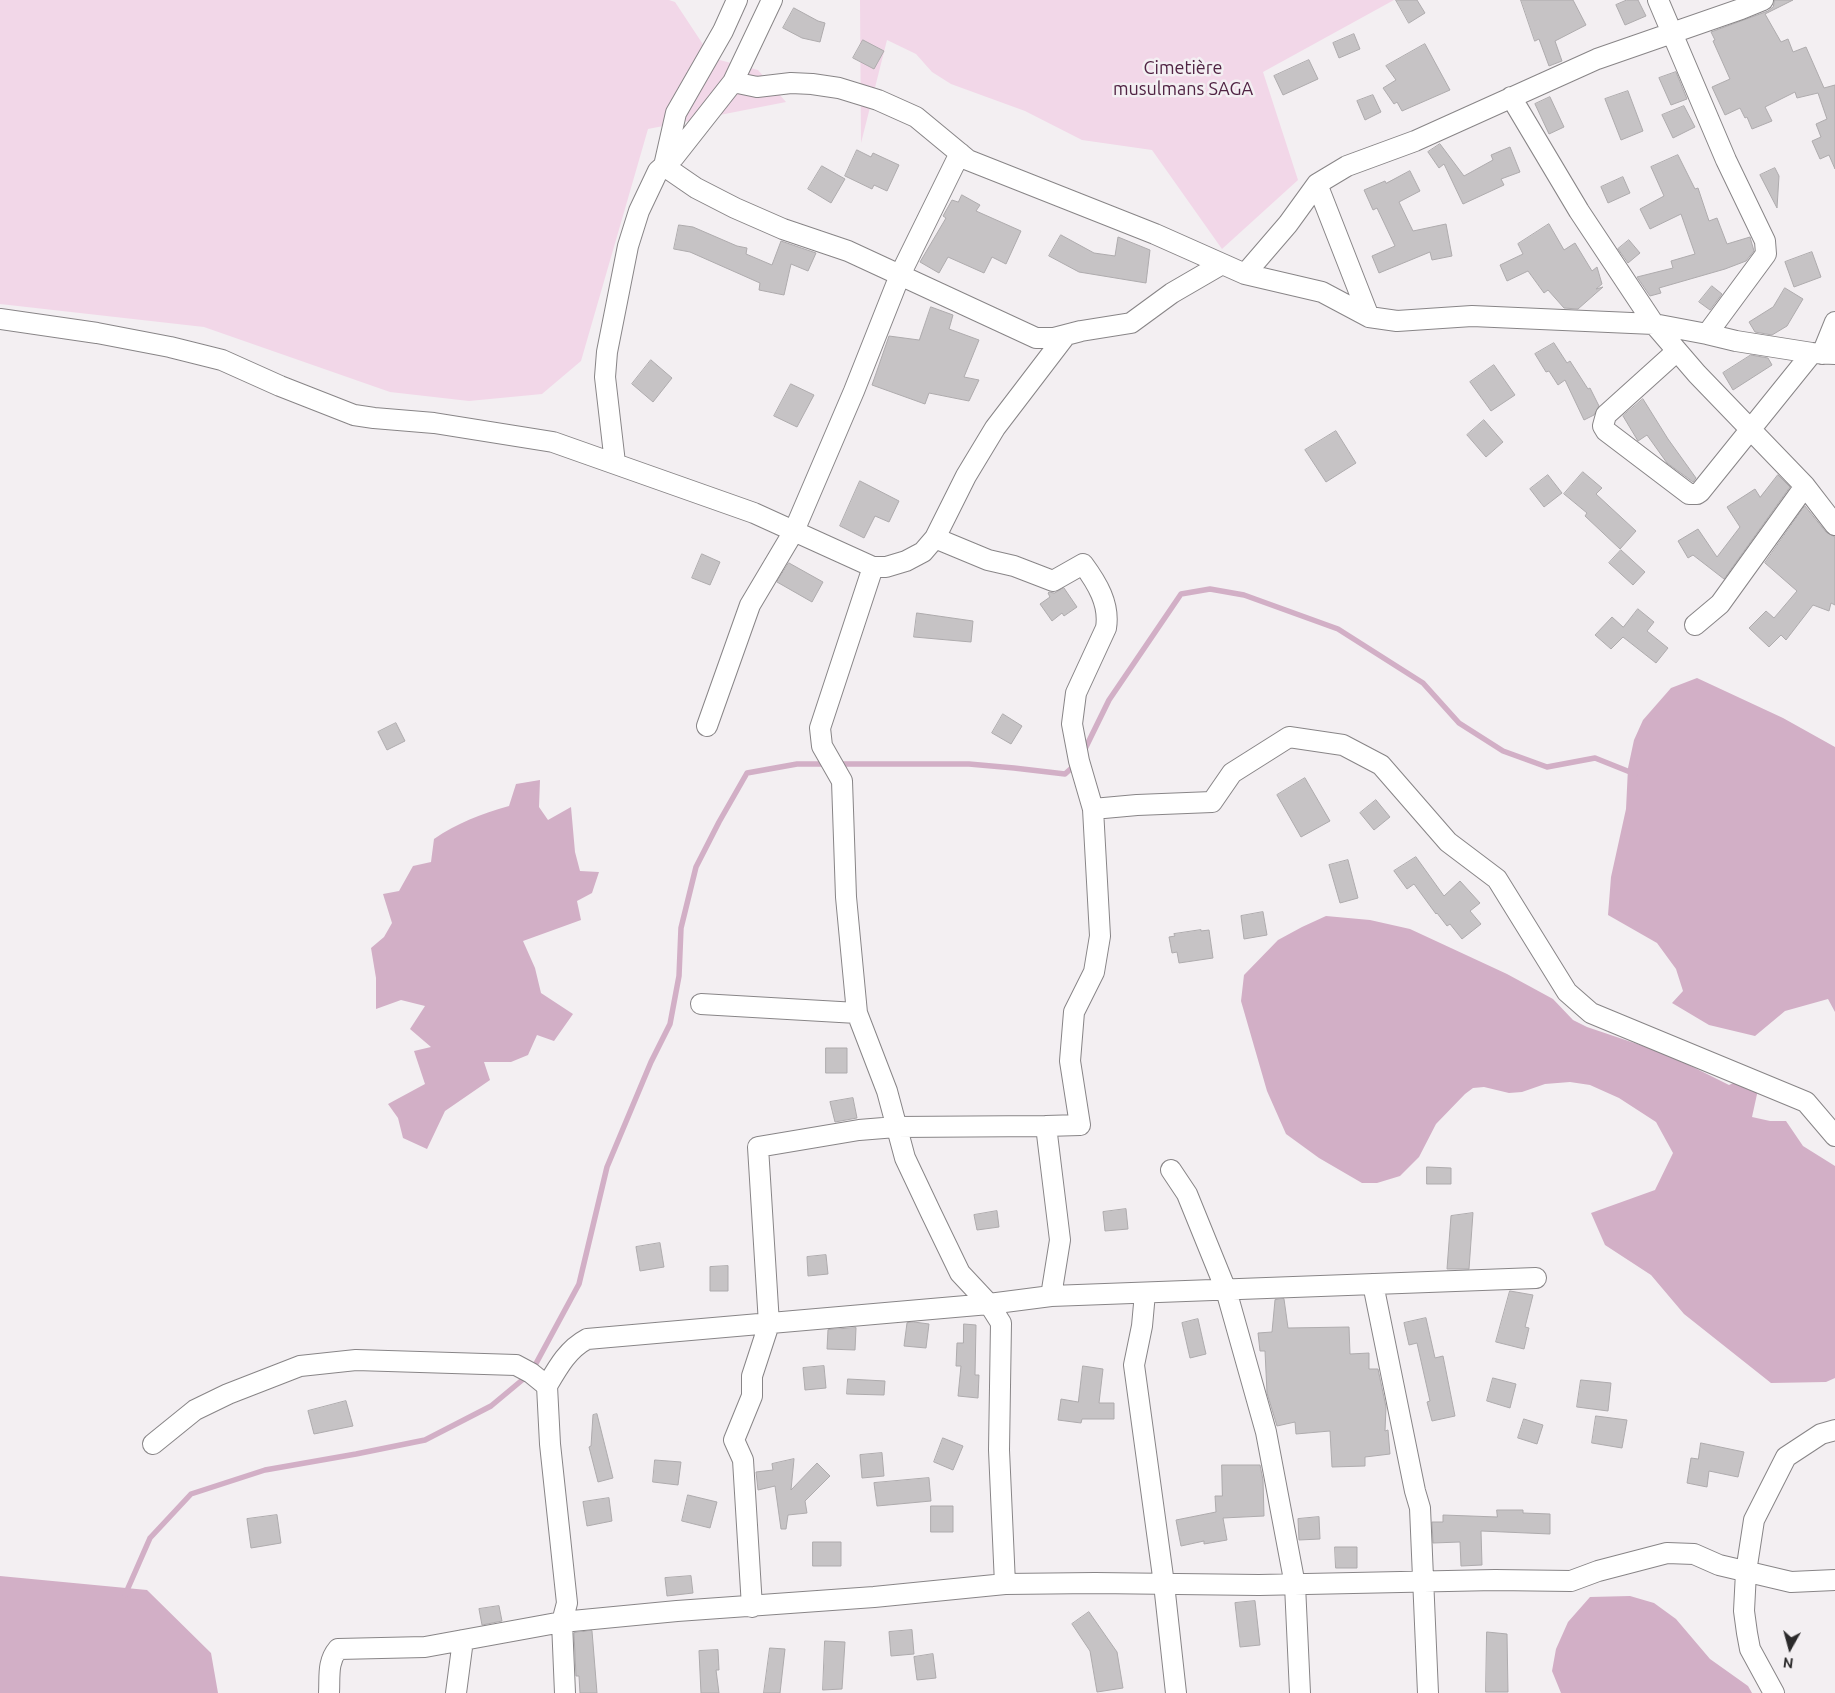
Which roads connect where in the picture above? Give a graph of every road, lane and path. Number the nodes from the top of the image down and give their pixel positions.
1 (737, 0) edge
2 (772, 0) edge
3 (1658, 0) edge
4 (1763, 0) edge
5 (1673, 32) junction
6 (733, 82) junction
7 (1511, 97) junction
8 (960, 153) junction
9 (664, 166) junction
10 (1317, 184) junction
11 (1222, 264) junction
12 (1245, 274) junction
13 (900, 275) junction
14 (1369, 317) junction
15 (0, 319) edge
16 (1835, 322) edge
17 (1654, 324) junction
18 (1707, 334) junction
19 (1066, 335) junction
20 (1677, 351) junction
21 (1823, 354) edge
22 (1751, 428) junction
23 (615, 463) junction
24 (1806, 486) junction
25 (1835, 525) edge
26 (794, 531) junction
27 (935, 538) junction
28 (873, 567) junction
29 (1696, 625) dead end
30 (707, 726) dead end
31 (1093, 809) junction
32 (701, 1004) dead end
33 (857, 1013) junction
34 (1046, 1126) junction
35 (896, 1128) junction
36 (1835, 1136) edge
37 (1171, 1170) dead end
38 (1536, 1278) dead end
39 (1373, 1284) junction
40 (1226, 1290) junction
41 (1145, 1293) junction
42 (1051, 1296) junction
43 (989, 1304) junction
44 (769, 1324) junction
45 (548, 1386) junction
46 (1835, 1430) edge
47 (153, 1444) dead end
48 (1746, 1572) junction
49 (1835, 1580) edge
50 (1422, 1582) junction
51 (1005, 1584) junction
52 (1164, 1584) junction
53 (1295, 1585) junction
54 (752, 1607) junction
55 (562, 1622) junction
56 (463, 1640) junction
57 (329, 1693) edge
58 (456, 1693) edge
59 (566, 1693) edge
60 (1176, 1693) edge
61 (1300, 1693) edge
62 (1428, 1693) edge
63 (1774, 1693) edge

1 - 9 street
2 - 6 street
3 - 5 street
4 - 5 street
5 - 7 street
5 - 18 street
6 - 8 street
6 - 9 street
7 - 10 street
7 - 17 street
8 - 11 street
8 - 13 street
9 - 13 street
9 - 23 street
10 - 12 street
10 - 14 street
11 - 12 street
11 - 19 street
12 - 14 street
13 - 19 street
13 - 26 street
14 - 17 street
15 - 23 street
16 - 21 street
17 - 18 street
17 - 20 street
18 - 21 street
19 - 27 street
20 - 22 street
20 - 22 street
21 - 22 street
22 - 24 street
23 - 26 street
24 - 25 street
24 - 29 street
26 - 28 street
26 - 30 street
27 - 28 street
27 - 31 street
28 - 33 street
31 - 34 street
31 - 36 street
32 - 33 street
33 - 35 street
34 - 35 street
34 - 42 street
35 - 43 street
35 - 44 street
37 - 40 street
38 - 39 street
39 - 40 street
39 - 50 street
40 - 41 street
40 - 53 street
41 - 42 street
41 - 52 street
42 - 43 street
43 - 44 street
43 - 51 street
44 - 45 street
44 - 54 street
45 - 47 street
45 - 55 street
46 - 48 street
48 - 49 street
48 - 50 street
48 - 63 street
50 - 53 street
50 - 62 street
51 - 52 street
51 - 54 street
52 - 53 street
52 - 60 street
53 - 61 street
54 - 55 street
55 - 56 street
55 - 59 street
56 - 57 street
56 - 58 street

